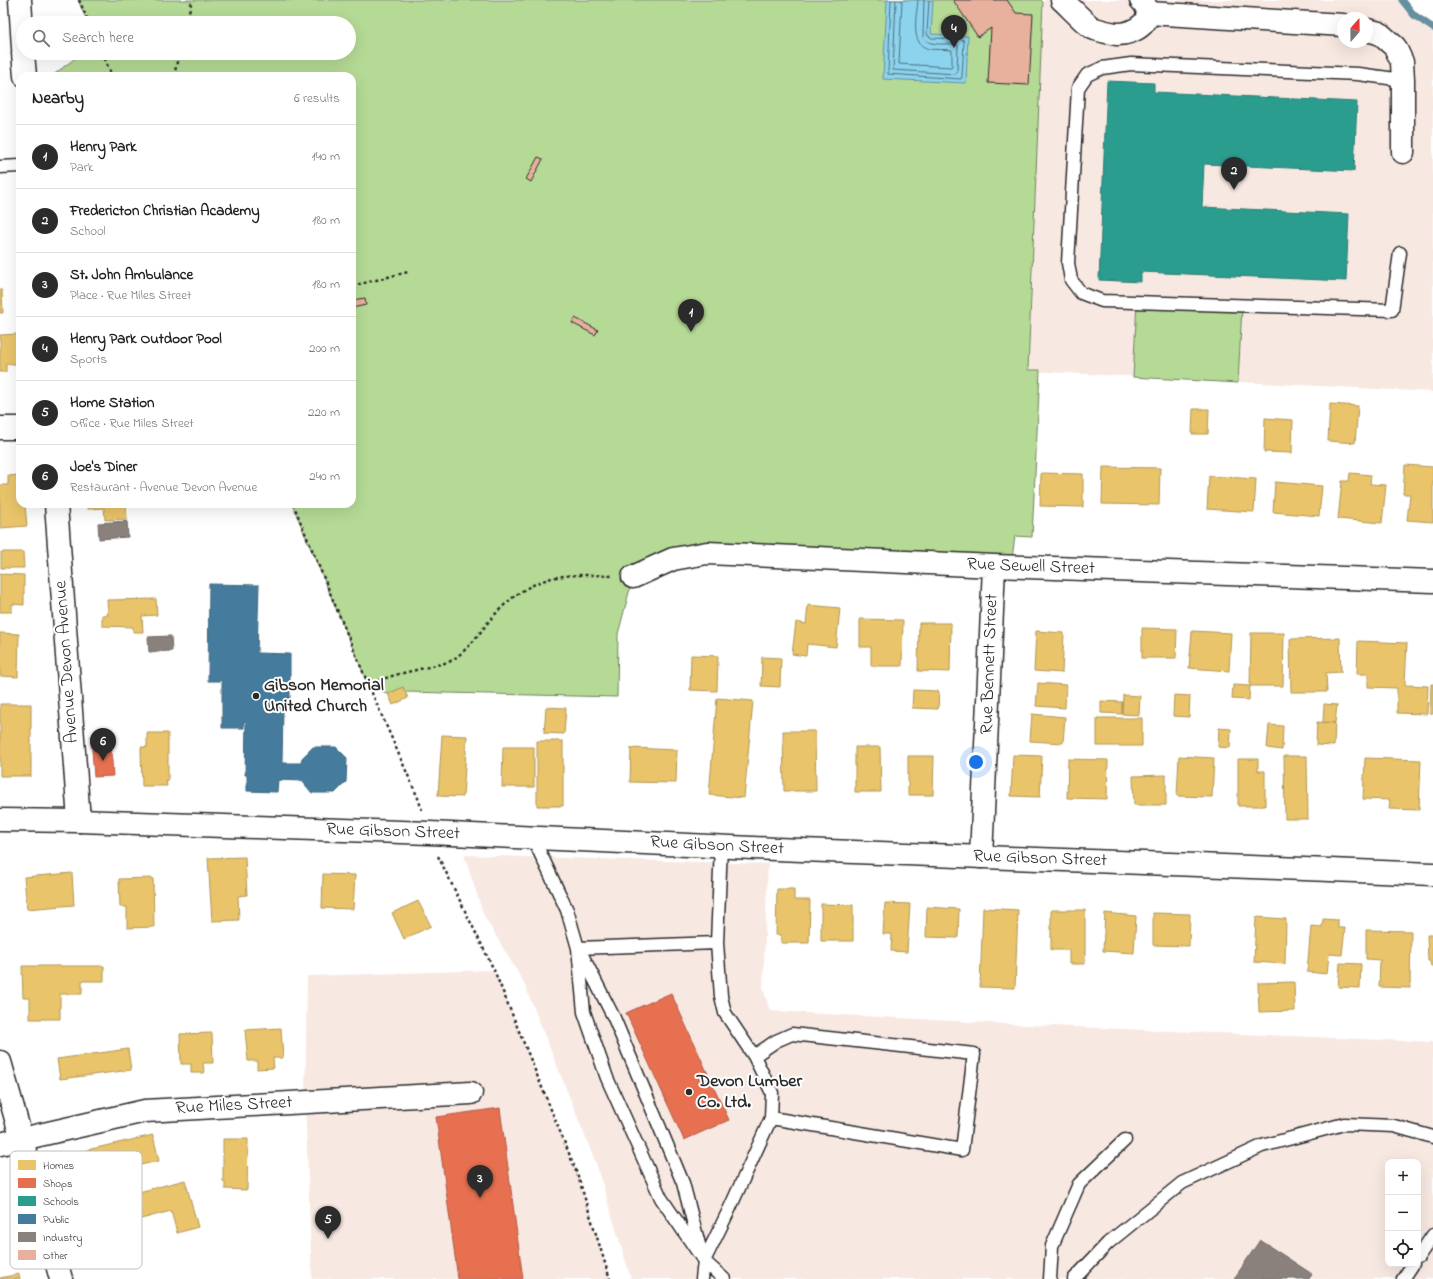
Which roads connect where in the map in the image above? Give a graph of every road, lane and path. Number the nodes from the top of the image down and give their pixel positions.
1 (20, 0) edge
2 (79, 0) edge
3 (192, 0) edge
4 (1062, 0) edge
5 (1145, 6) edge
6 (21, 16) edge
7 (86, 16) edge
8 (188, 16) edge
9 (1337, 24) edge
10 (1373, 32) edge
11 (24, 60) edge
12 (105, 60) edge
13 (177, 60) edge
14 (25, 72) edge
15 (110, 72) edge
16 (175, 72) edge
17 (1403, 80) junction
18 (1403, 152) dead end
19 (16, 166) edge
20 (0, 167) edge
21 (1400, 253) dead end
22 (408, 272) dead end
23 (356, 285) edge
24 (0, 428) edge
25 (16, 428) edge
26 (56, 508) edge
27 (295, 508) edge
28 (994, 566) junction
29 (633, 577) joint
30 (1433, 581) edge
31 (368, 684) junction
32 (0, 820) edge
33 (79, 821) junction
34 (430, 833) junction
35 (533, 838) junction
36 (721, 846) junction
37 (982, 857) junction
38 (1433, 874) edge
39 (717, 943) junction
40 (578, 948) junction
41 (754, 1056) junction
42 (0, 1062) edge
43 (471, 1093) dead end
44 (771, 1118) junction
45 (1433, 1137) edge
46 (22, 1139) junction
47 (1125, 1140) dead end
48 (0, 1144) edge
49 (25, 1151) edge
50 (1432, 1240) edge
51 (1421, 1253) edge
52 (704, 1261) junction
53 (1411, 1267) edge
54 (58, 1269) edge
55 (61, 1279) edge
56 (610, 1279) edge
57 (702, 1279) edge
58 (724, 1279) edge
59 (1050, 1279) edge
60 (1074, 1279) edge
61 (1403, 1279) edge

1 - 6 street
2 - 7 path
3 - 8 path
4 - 5 street
5 - 9 street
10 - 17 street
11 - 14 street
12 - 15 path
13 - 16 path
17 - 18 street
17 - 21 lane
19 - 20 lane
22 - 23 path
24 - 25 street
26 - 33 street, Avenue Devon Avenue
27 - 31 path
28 - 29 street, Rue Sewell Street
28 - 30 street, Rue Sewell Street
28 - 37 street, Rue Bennett Street
29 - 31 path
31 - 34 path
32 - 33 street, Rue Gibson Street
33 - 34 street, Rue Gibson Street
34 - 35 street, Rue Gibson Street
34 - 56 path
35 - 36 street, Rue Gibson Street
35 - 40 lane
36 - 37 street, Rue Gibson Street
36 - 39 lane
37 - 38 street, Rue Gibson Street
39 - 40 lane
39 - 41 lane
40 - 52 lane
40 - 52 lane
41 - 44 lane
41 - 44 lane
42 - 46 street
43 - 46 street, Rue Miles Street
44 - 52 lane
45 - 60 lane
46 - 48 street, Rue Miles Street
46 - 49 street
47 - 59 lane
50 - 51 lane
52 - 57 lane
52 - 58 lane
53 - 61 lane
54 - 55 street

